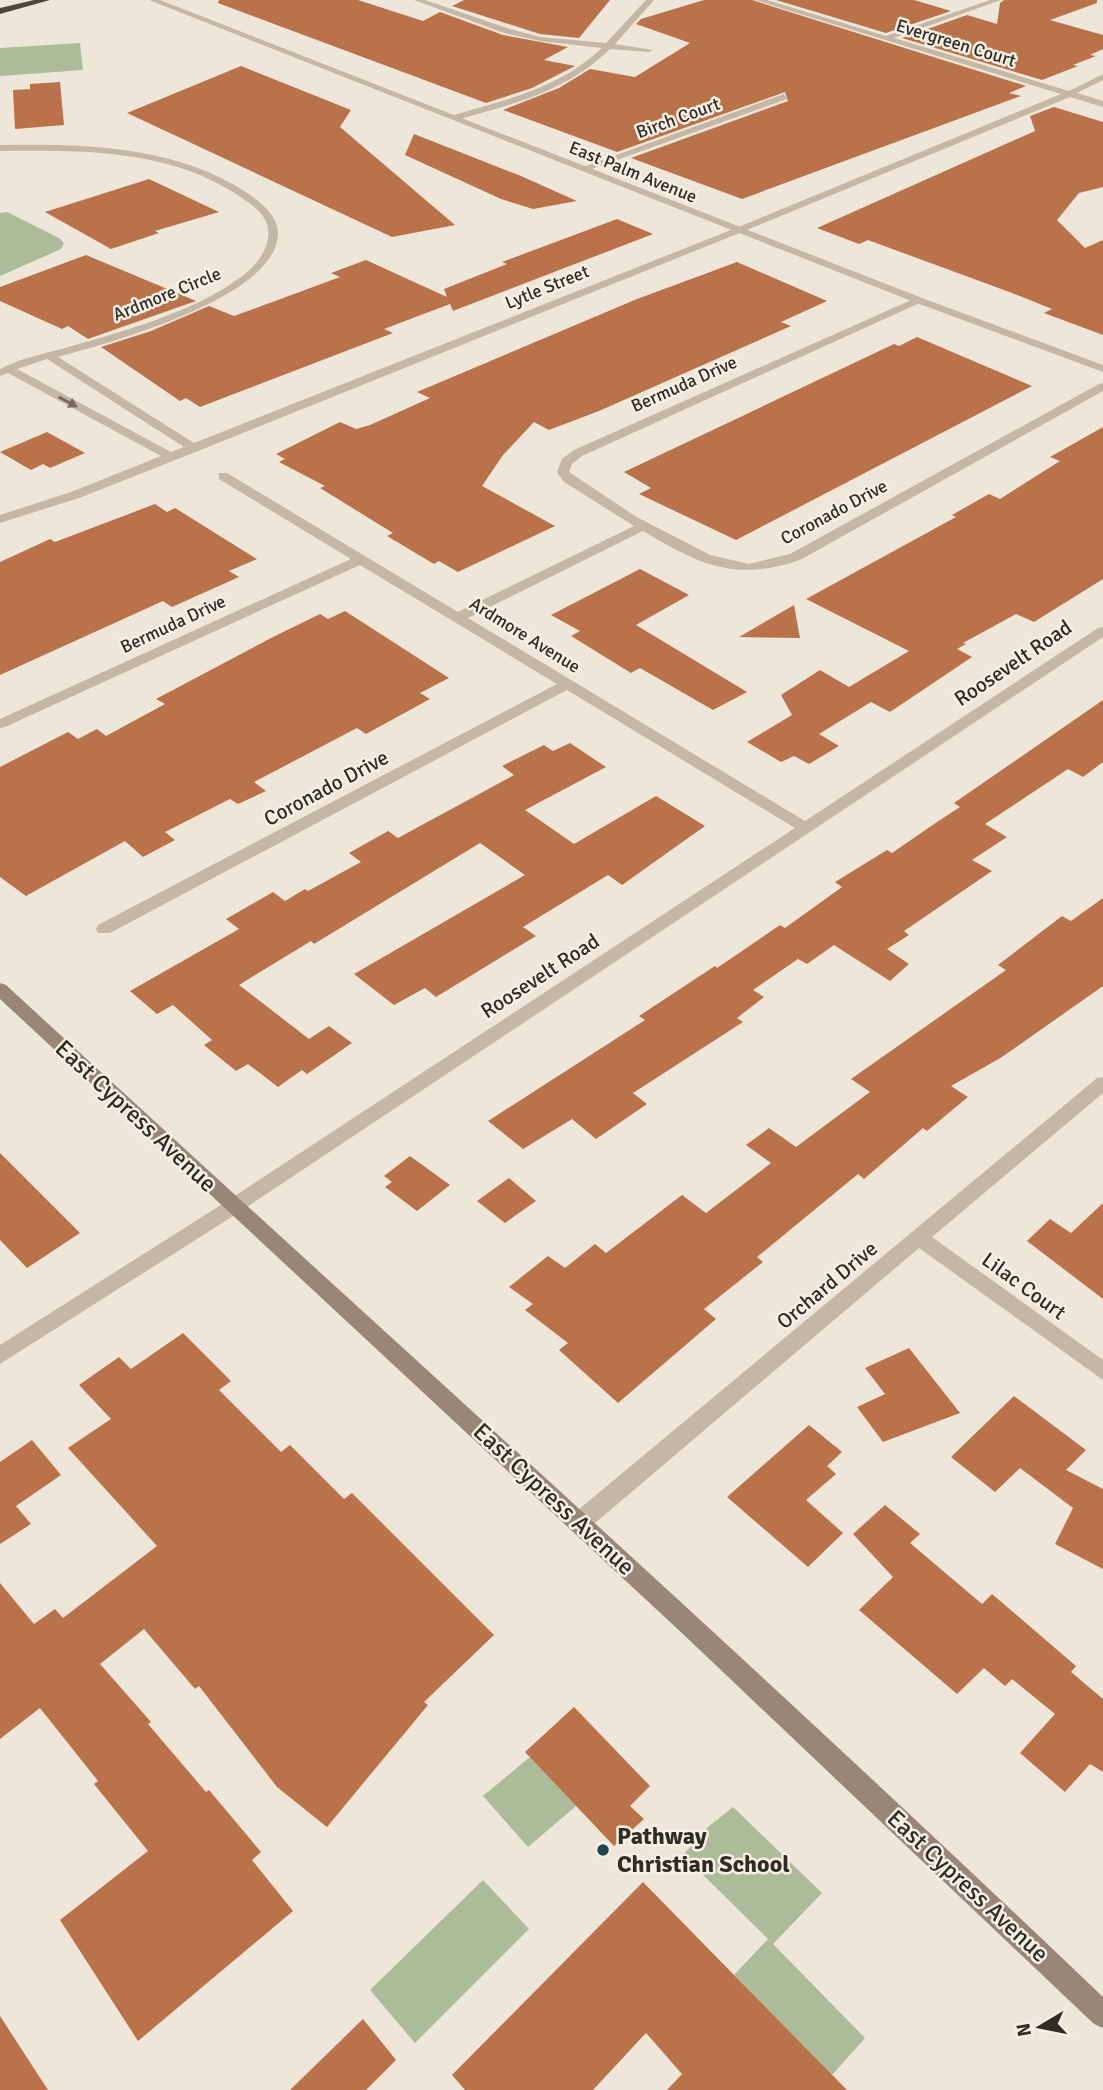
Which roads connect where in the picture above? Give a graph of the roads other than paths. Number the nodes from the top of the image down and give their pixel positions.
1 (45, 0) edge
2 (153, 0) edge
3 (418, 0) edge
4 (650, 0) edge
5 (759, 0) edge
6 (997, 0) edge
7 (0, 12) edge
8 (887, 38) junction
9 (610, 46) junction
10 (649, 50) dead end
11 (1103, 77) edge
12 (1069, 94) junction
13 (784, 97) dead end
14 (1103, 104) edge
15 (457, 117) junction
16 (0, 148) edge
17 (583, 169) junction
18 (739, 230) junction
19 (918, 300) junction
20 (48, 355) junction
21 (1103, 369) edge
22 (4, 371) edge
23 (1103, 386) edge
24 (194, 448) junction
25 (171, 457) junction
26 (223, 475) dead end
27 (0, 519) edge
28 (644, 526) junction
29 (362, 559) junction
30 (459, 617) junction
31 (1103, 631) edge
32 (567, 684) junction
33 (0, 724) edge
34 (806, 828) junction
35 (104, 929) dead end
36 (0, 989) edge
37 (1103, 1083) edge
38 (234, 1206) junction
39 (919, 1238) junction
40 (0, 1356) edge
41 (1103, 1371) edge
42 (580, 1521) junction
43 (1103, 2015) edge

1 - 7 highway
2 - 15 street, East Palm Avenue
3 - 9 street
4 - 9 street
5 - 8 street, Evergreen Court
6 - 8 street
8 - 12 street, Evergreen Court
9 - 10 street
9 - 15 street
11 - 12 street, Lytle Street
12 - 14 street, Evergreen Court
12 - 18 street, Lytle Street
13 - 17 street, Birch Court
15 - 17 street, East Palm Avenue
16 - 20 street, Ardmore Circle
17 - 18 street, East Palm Avenue
18 - 19 street, East Palm Avenue
18 - 24 street, Lytle Street
19 - 21 street, East Palm Avenue
19 - 28 street, Bermuda Drive
20 - 22 street, Ardmore Circle
20 - 24 street
22 -> 25 street
23 - 28 street, Coronado Drive
24 - 25 street, Lytle Street
25 - 27 street, Lytle Street
26 - 29 street, Ardmore Avenue
28 - 30 street
29 - 30 street, Ardmore Avenue
29 - 33 street, Bermuda Drive
30 - 32 street, Ardmore Avenue
31 - 34 street, Roosevelt Road
32 - 34 street, Ardmore Avenue
32 - 35 street, Coronado Drive
34 - 38 street, Roosevelt Road
36 - 38 main road, East Cypress Avenue
37 - 39 street, Orchard Drive
38 - 40 street, Roosevelt Road
38 - 42 main road, East Cypress Avenue
39 - 41 street, Lilac Court
39 - 42 street, Orchard Drive
42 - 43 main road, East Cypress Avenue

